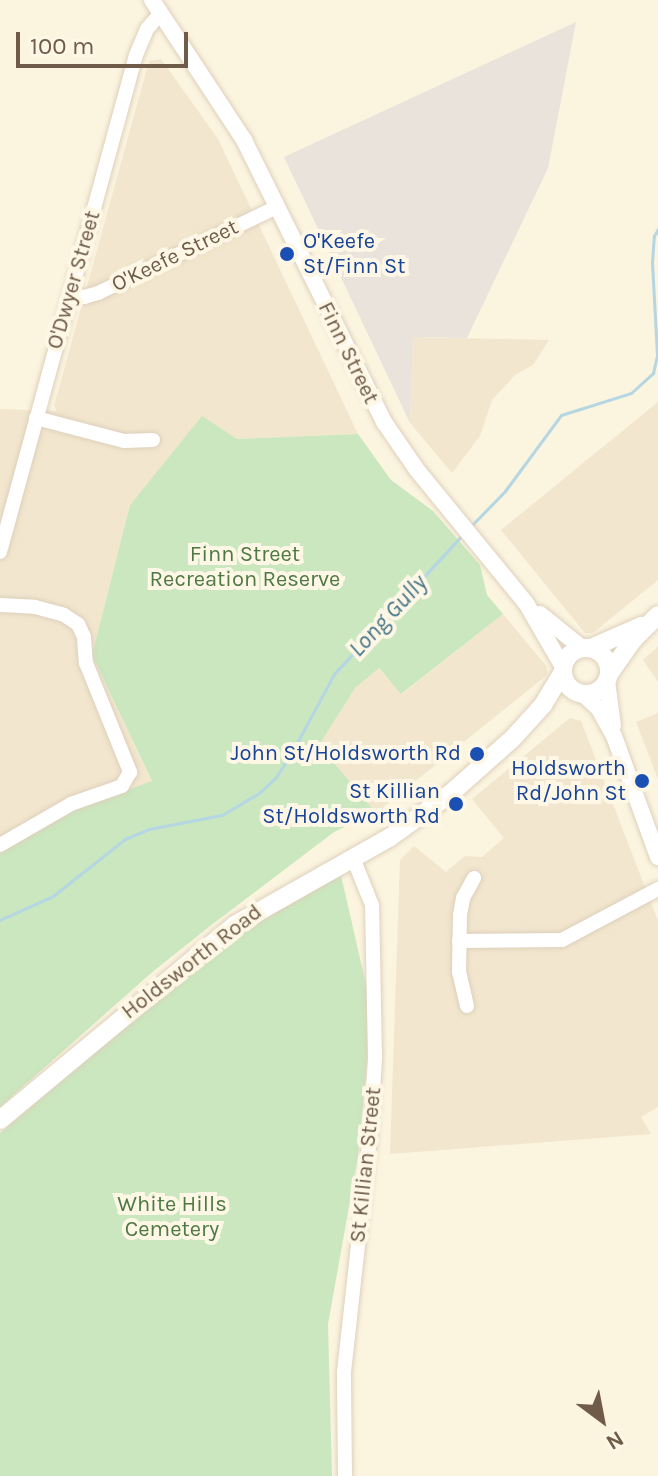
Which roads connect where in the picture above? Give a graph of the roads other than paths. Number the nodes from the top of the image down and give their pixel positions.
1 (157, 6) edge
2 (277, 207) junction
3 (72, 296) junction
4 (36, 418) junction
5 (153, 440) dead end
6 (0, 552) edge
7 (526, 603) junction
8 (0, 605) edge
9 (656, 617) edge
10 (586, 648) junction
11 (563, 670) junction
12 (608, 677) junction
13 (581, 694) junction
14 (614, 736) junction
15 (513, 738) junction
16 (2, 840) edge
17 (658, 857) edge
18 (353, 858) junction
19 (474, 878) dead end
20 (658, 889) edge
21 (459, 941) junction
22 (467, 1006) dead end
23 (0, 1120) edge
24 (345, 1476) edge

1 - 2 street, Finn Street
1 - 3 street, O'Dwyer Street
2 - 3 street, O'Keefe Street
2 - 7 street, Finn Street
3 - 4 street, O'Dwyer Street
4 - 5 street
4 - 6 street, O'Dwyer Street
7 - 10 street, Finn Street
7 - 11 street, Finn Street
8 - 16 street
9 - 10 main road
9 - 12 main road
10 - 11 main road
10 - 12 main road
11 - 13 main road
11 - 15 main road, Holdsworth Road
12 - 13 main road
12 - 14 street
13 - 14 street
13 - 15 main road, Holdsworth Road
14 - 17 street
15 - 18 main road, Holdsworth Road
18 - 23 main road, Holdsworth Road
18 - 24 street, St Killian Street
19 - 21 street
20 - 21 street
21 - 22 street

